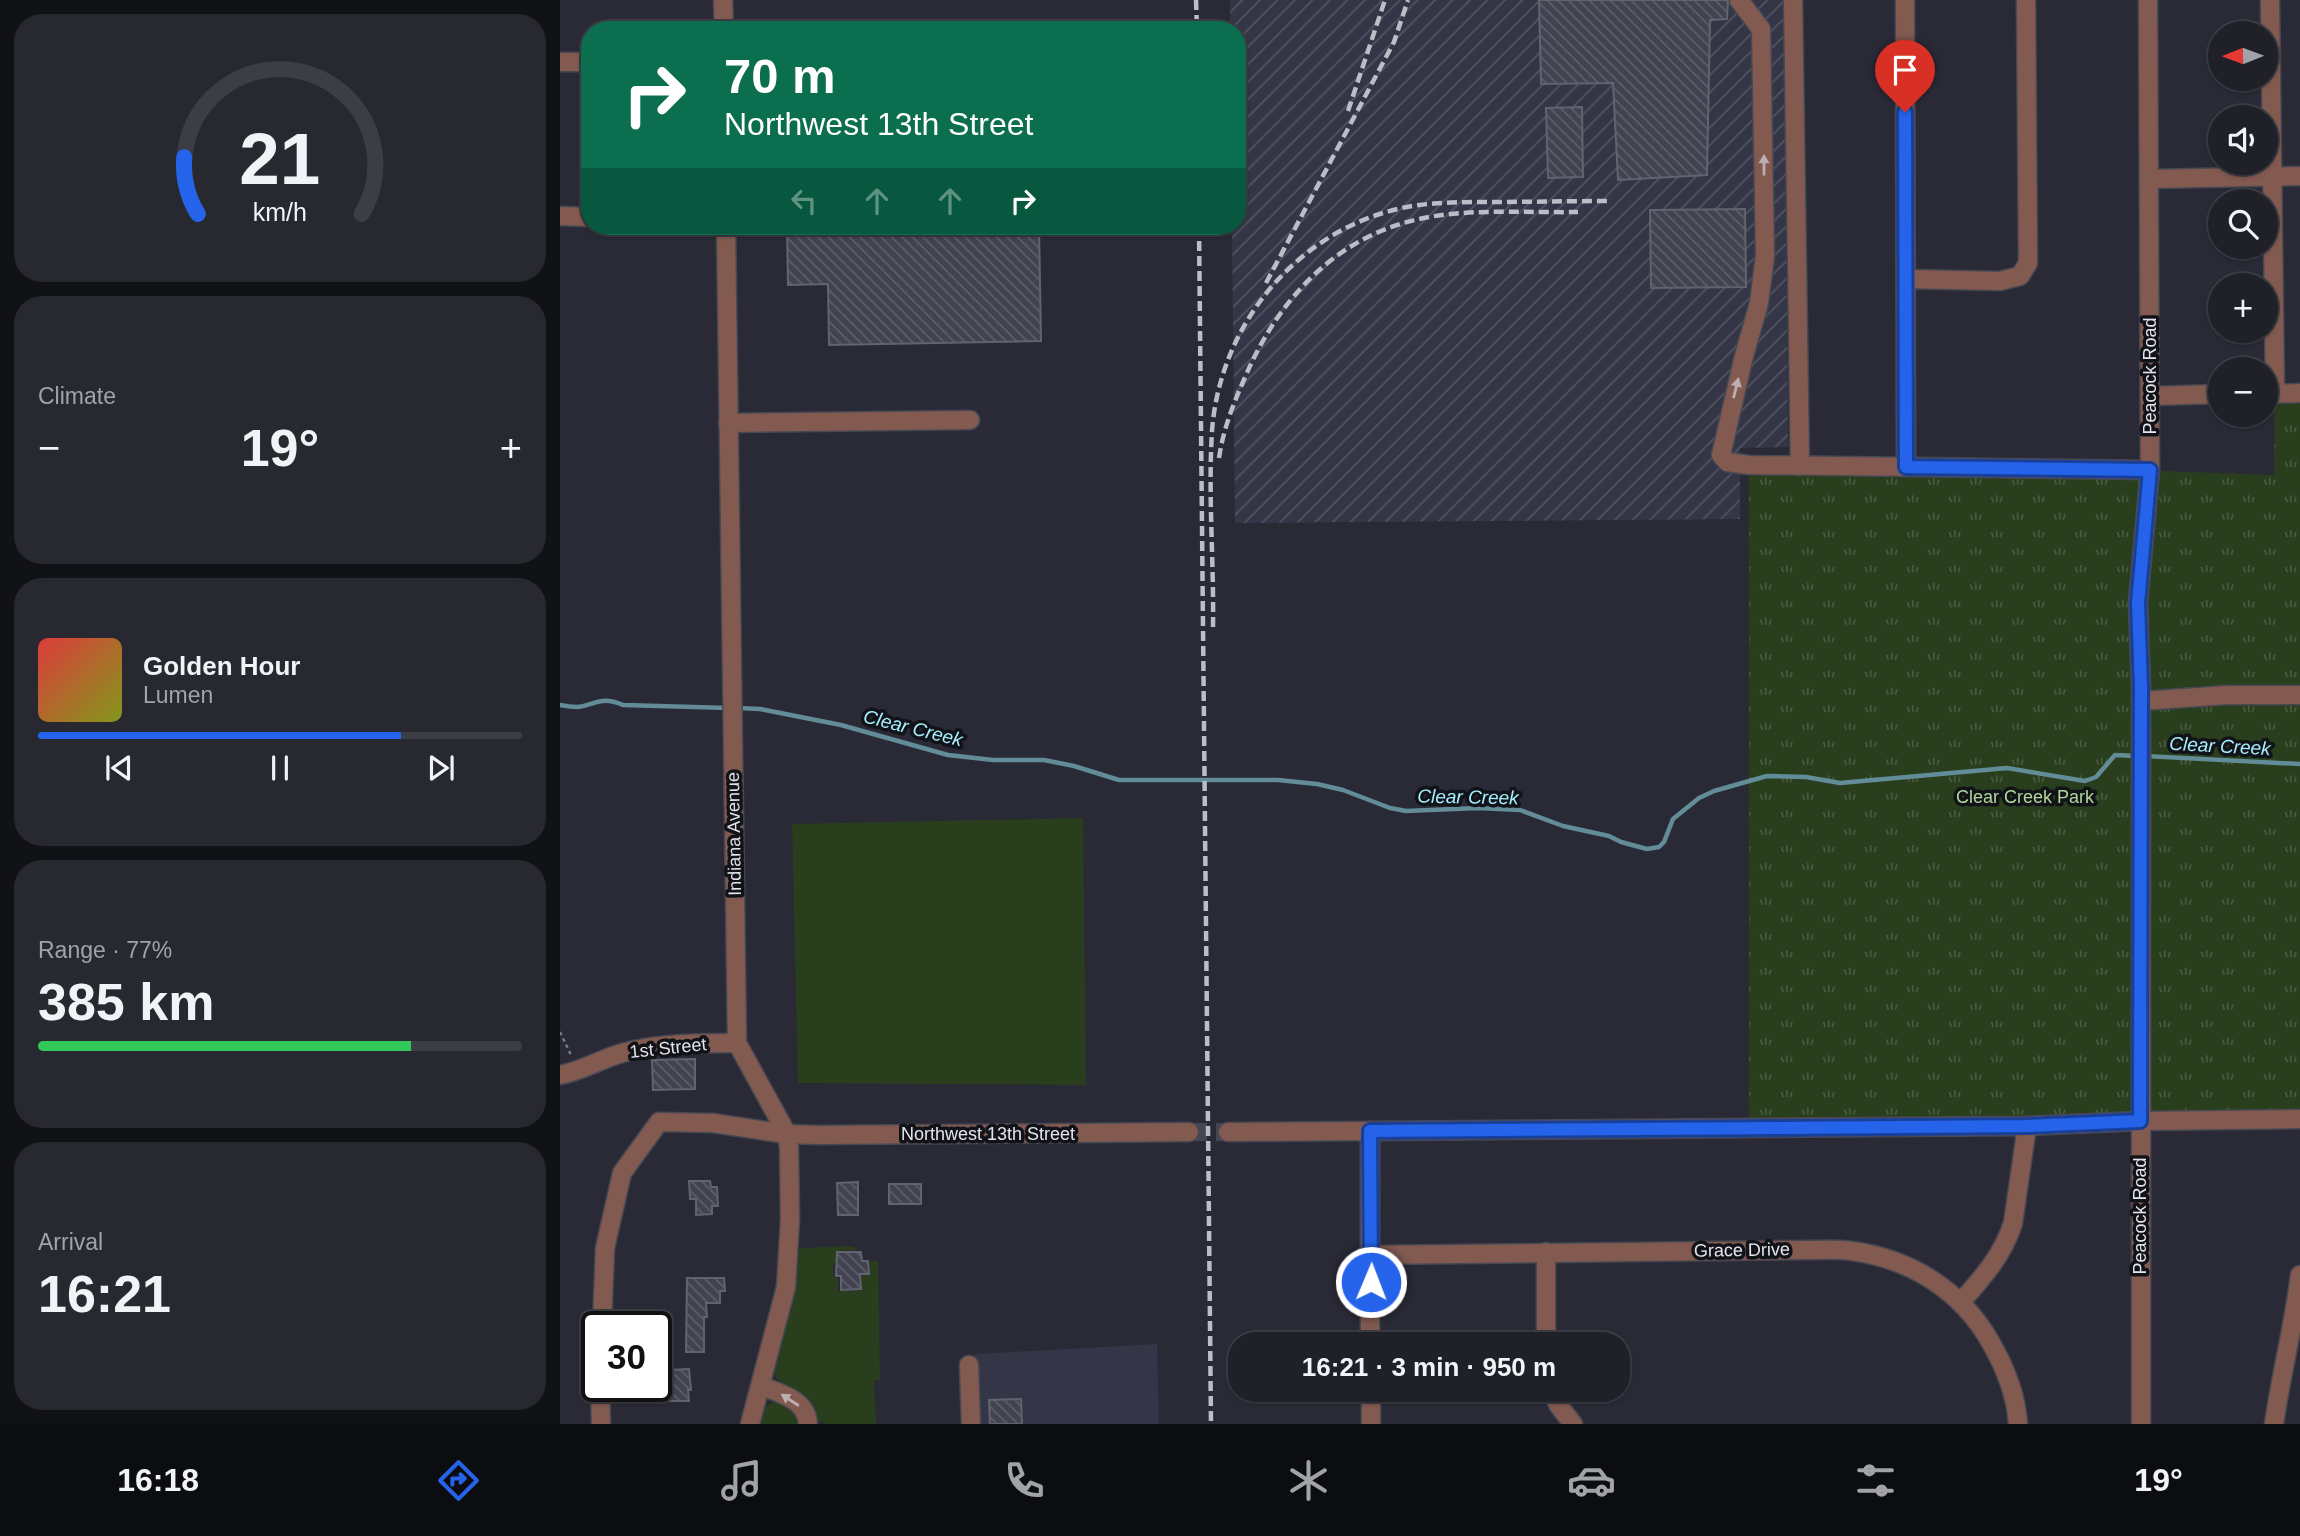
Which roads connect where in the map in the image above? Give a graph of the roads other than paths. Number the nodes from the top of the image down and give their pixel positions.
1 (723, 0) edge
2 (1739, 0) edge
3 (1793, 0) edge
4 (1905, 0) edge
5 (2026, 0) edge
6 (2148, 0) edge
7 (2270, 0) edge
8 (724, 21) edge
9 (560, 62) edge
10 (581, 62) edge
11 (2272, 176) junction
12 (2300, 176) edge
13 (2150, 179) junction
14 (560, 216) edge
15 (581, 217) edge
16 (726, 235) edge
17 (1906, 279) junction
18 (2271, 357) edge
19 (2278, 393) edge
20 (2300, 393) edge
21 (2208, 394) edge
22 (2150, 396) junction
23 (970, 420) dead end
24 (728, 424) junction
25 (1800, 466) junction
26 (1906, 467) junction
27 (2150, 470) junction
28 (2300, 695) edge
29 (2141, 706) junction
30 (737, 1043) junction
31 (560, 1075) edge
32 (2300, 1119) edge
33 (2140, 1121) junction
34 (2027, 1126) junction
35 (1370, 1131) junction
36 (1189, 1132) tunnel mouth
37 (1228, 1132) tunnel mouth
38 (788, 1134) junction
39 (1546, 1252) junction
40 (1371, 1255) junction
41 (2300, 1275) edge
42 (1961, 1302) junction
43 (603, 1311) edge
44 (2298, 1317) edge
45 (1370, 1332) edge
46 (1546, 1332) edge
47 (969, 1365) dead end
48 (761, 1386) junction
49 (600, 1402) edge
50 (1371, 1402) edge
51 (1557, 1402) edge
52 (601, 1424) edge
53 (750, 1424) edge
54 (808, 1424) edge
55 (971, 1424) edge
56 (1371, 1424) edge
57 (1573, 1424) edge
58 (2018, 1424) edge
59 (2140, 1424) edge
60 (2274, 1424) edge

1 - 8 street
25 -> 2 street
3 - 25 street
4 - 17 street
5 - 17 street
6 - 13 street, Peacock Road
7 - 11 street
9 - 10 street
11 - 12 street
11 - 13 street
11 - 18 street
13 - 22 street, Peacock Road
14 - 15 street
16 - 24 street, Indiana Avenue
17 - 26 street
19 - 20 street
21 - 22 street
22 - 27 street, Peacock Road
23 - 24 street
24 - 30 street, Indiana Avenue
25 - 26 street
26 - 27 street
27 - 29 street, Peacock Road
28 - 29 street
29 - 33 street, Peacock Road
30 - 31 street, 1st Street
30 - 38 street, Indiana Avenue
32 - 33 street
33 - 34 street
33 - 59 street, Peacock Road
34 - 35 street
34 - 42 street
35 - 37 street
35 - 40 street
36 - 38 street, Northwest 13th Street
38 - 43 street, Northwest 13th Street
38 - 48 street, Indiana Avenue
39 - 40 street, Grace Drive
39 - 42 street, Grace Drive
39 - 46 street
40 - 45 street
41 - 44 street
42 - 58 street, Grace Drive
44 - 60 street
47 - 55 street
48 - 53 street, Indiana Avenue
54 -> 48 street
49 - 52 street
50 - 56 street
51 - 57 street

